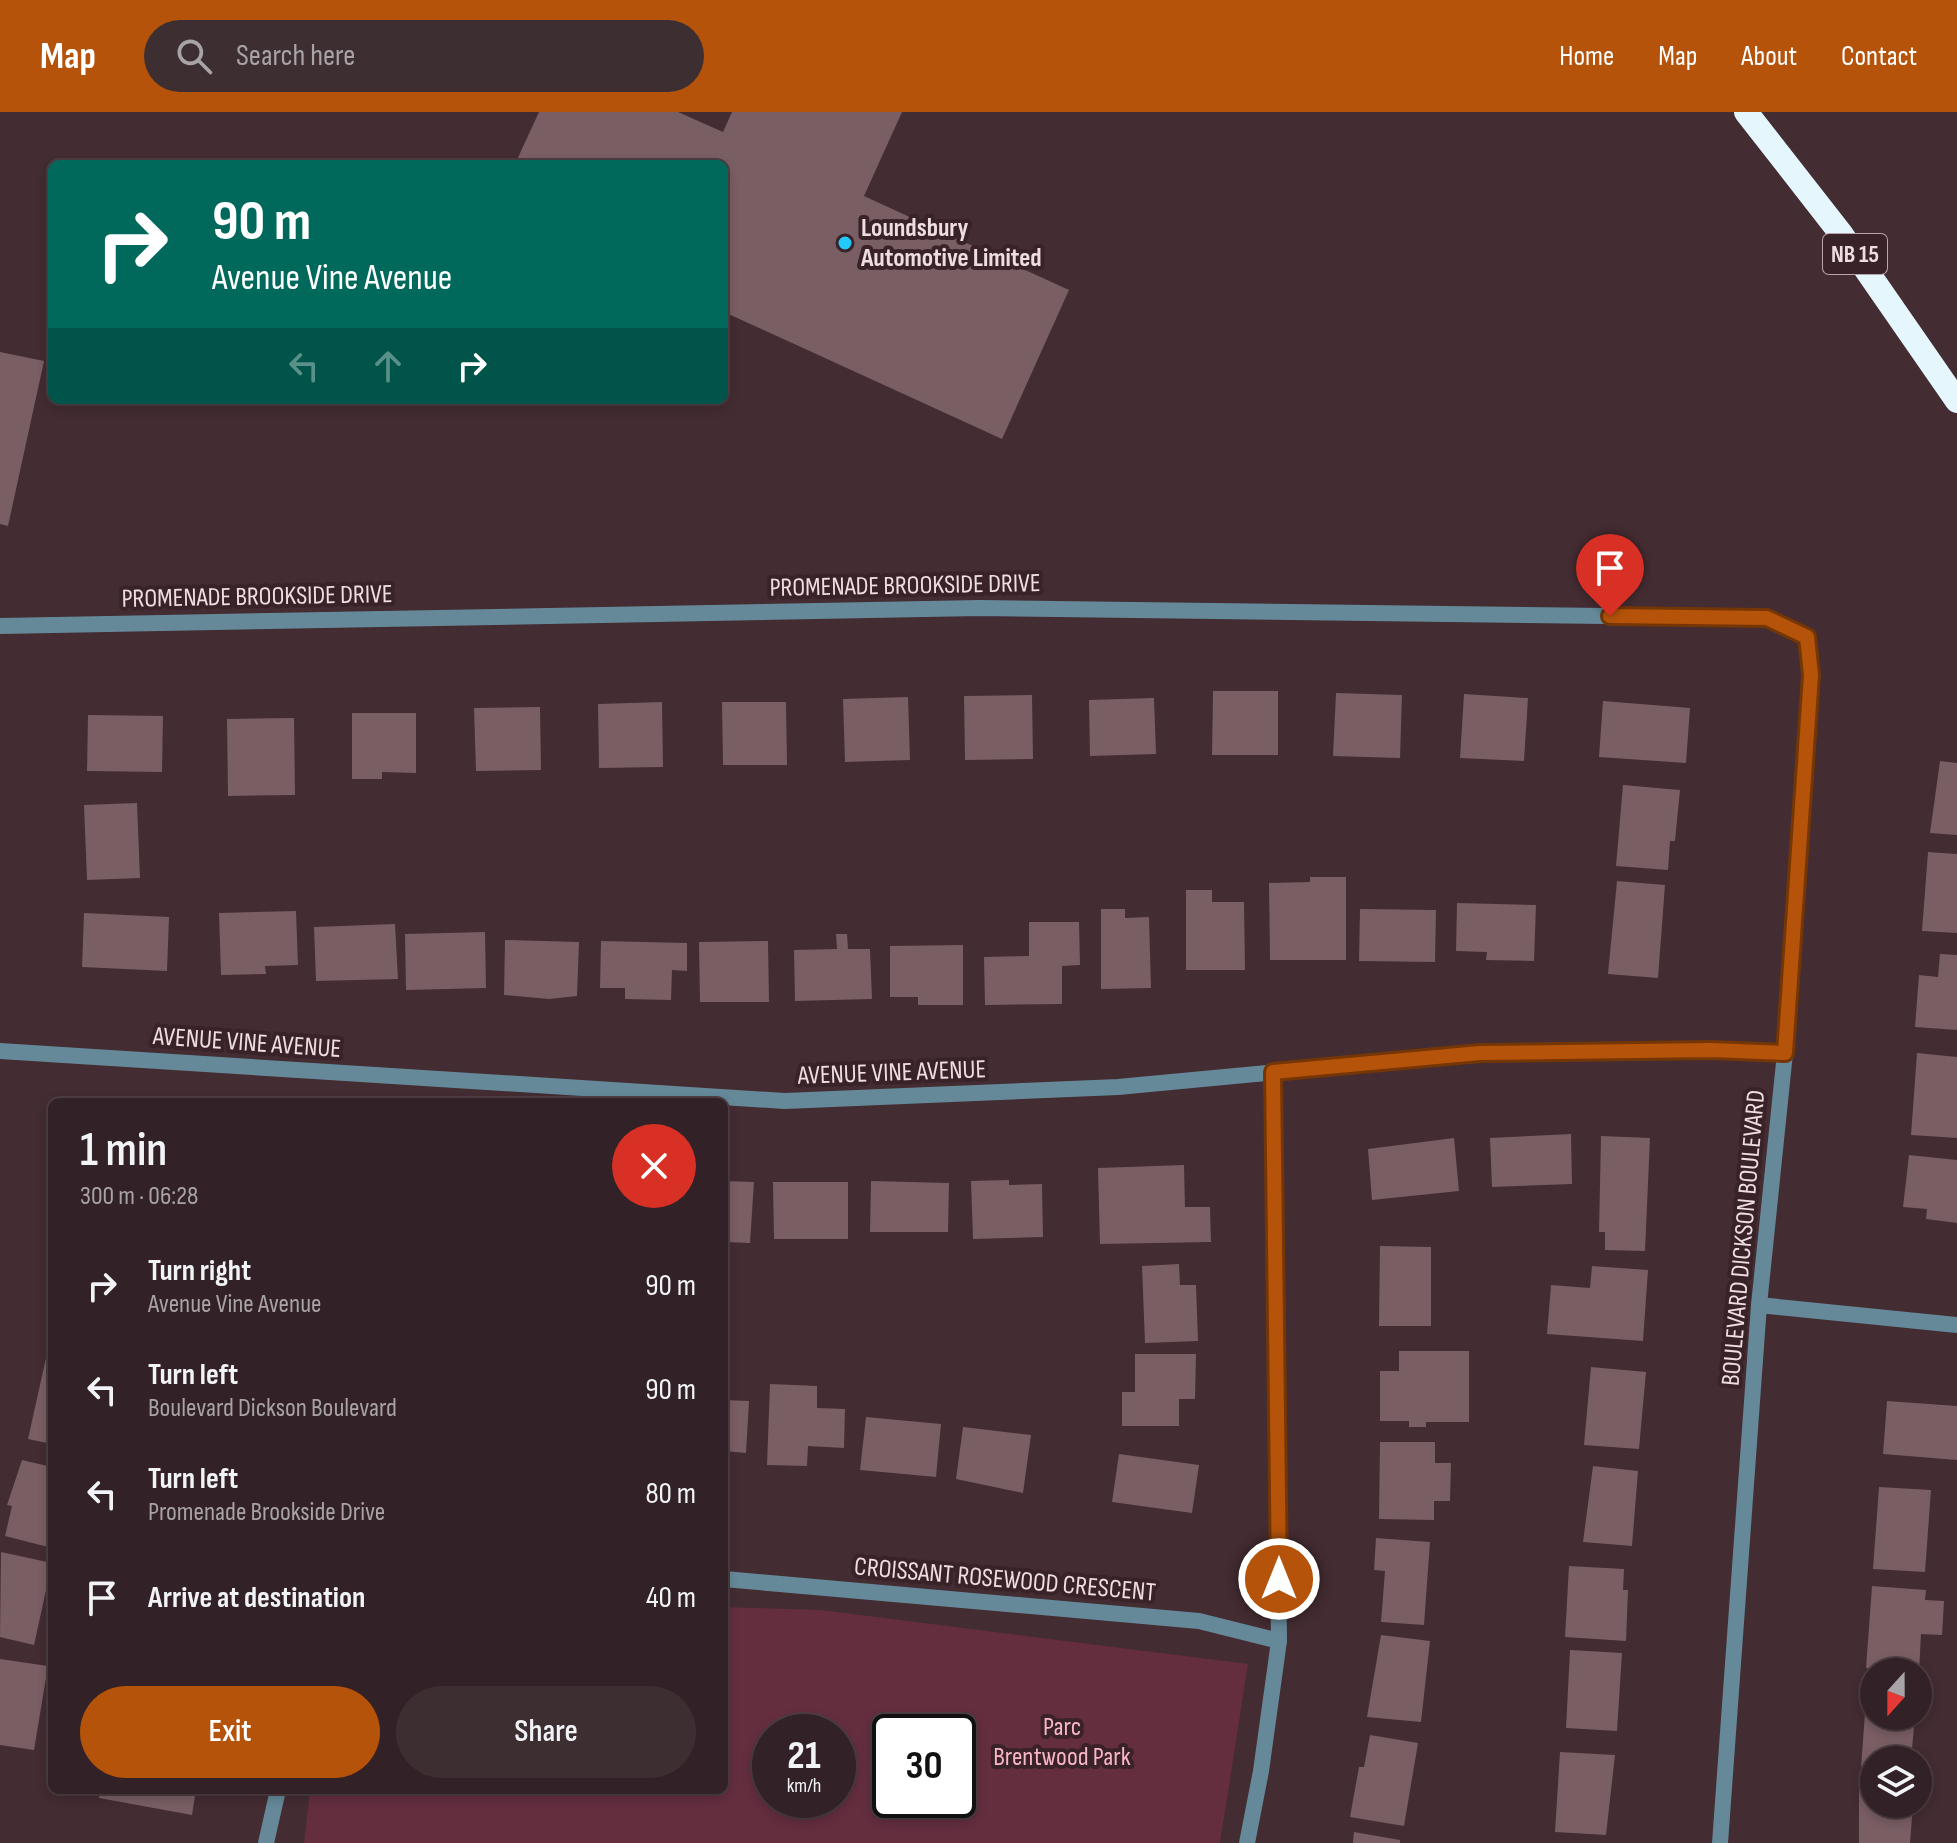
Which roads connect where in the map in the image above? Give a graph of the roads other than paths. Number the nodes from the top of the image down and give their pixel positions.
1 (1746, 112) edge
2 (1957, 401) edge
3 (0, 626) edge
4 (1807, 637) joint
5 (0, 1051) edge
6 (1785, 1053) junction
7 (1273, 1072) junction
8 (1759, 1305) junction
9 (1957, 1325) edge
10 (728, 1579) edge
11 (1279, 1641) junction
12 (277, 1794) edge
13 (266, 1843) edge
14 (1247, 1843) edge
15 (1720, 1843) edge

1 - 2 highway, NB 15
3 - 4 street, PROMENADE BROOKSIDE DRIVE
4 - 6 street, BOULEVARD DICKSON BOULEVARD
5 - 7 street, AVENUE VINE AVENUE
6 - 7 street, AVENUE VINE AVENUE
6 - 8 street, BOULEVARD DICKSON BOULEVARD
7 - 11 street
8 - 9 street
8 - 15 street, BOULEVARD DICKSON BOULEVARD
10 - 11 street, CROISSANT ROSEWOOD CRESCENT
11 - 14 street
12 - 13 street

